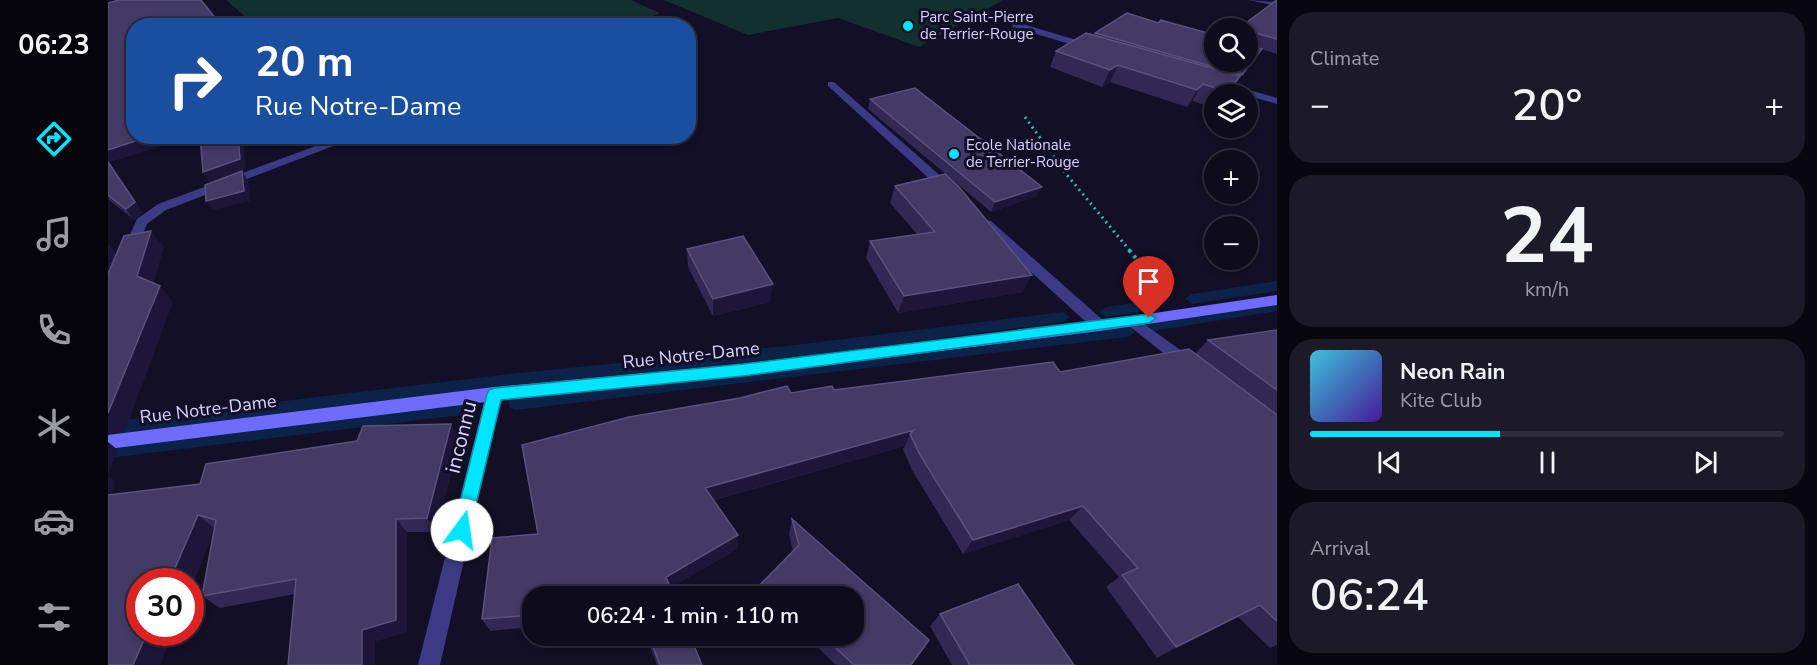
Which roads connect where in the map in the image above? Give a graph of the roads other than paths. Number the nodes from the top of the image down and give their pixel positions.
1 (1252, 0) edge
2 (1277, 4) edge
3 (1016, 26) dead end
4 (1095, 48) edge
5 (1209, 81) edge
6 (831, 84) dead end
7 (1277, 101) edge
8 (329, 144) edge
9 (961, 201) edge
10 (978, 216) edge
11 (124, 263) edge
12 (1277, 300) edge
13 (1133, 321) junction
14 (1100, 326) junction
15 (1196, 370) edge
16 (495, 394) junction
17 (108, 442) edge
18 (429, 665) edge

1 - 2 street
3 - 4 street
5 - 7 street
6 - 9 street
8 - 11 street
10 - 14 street
12 - 13 street, Rue Notre-Dame
13 - 14 street, Rue Notre-Dame
13 - 15 street
14 - 16 street, Rue Notre-Dame
16 - 17 street, Rue Notre-Dame
16 - 18 street, inconnu

